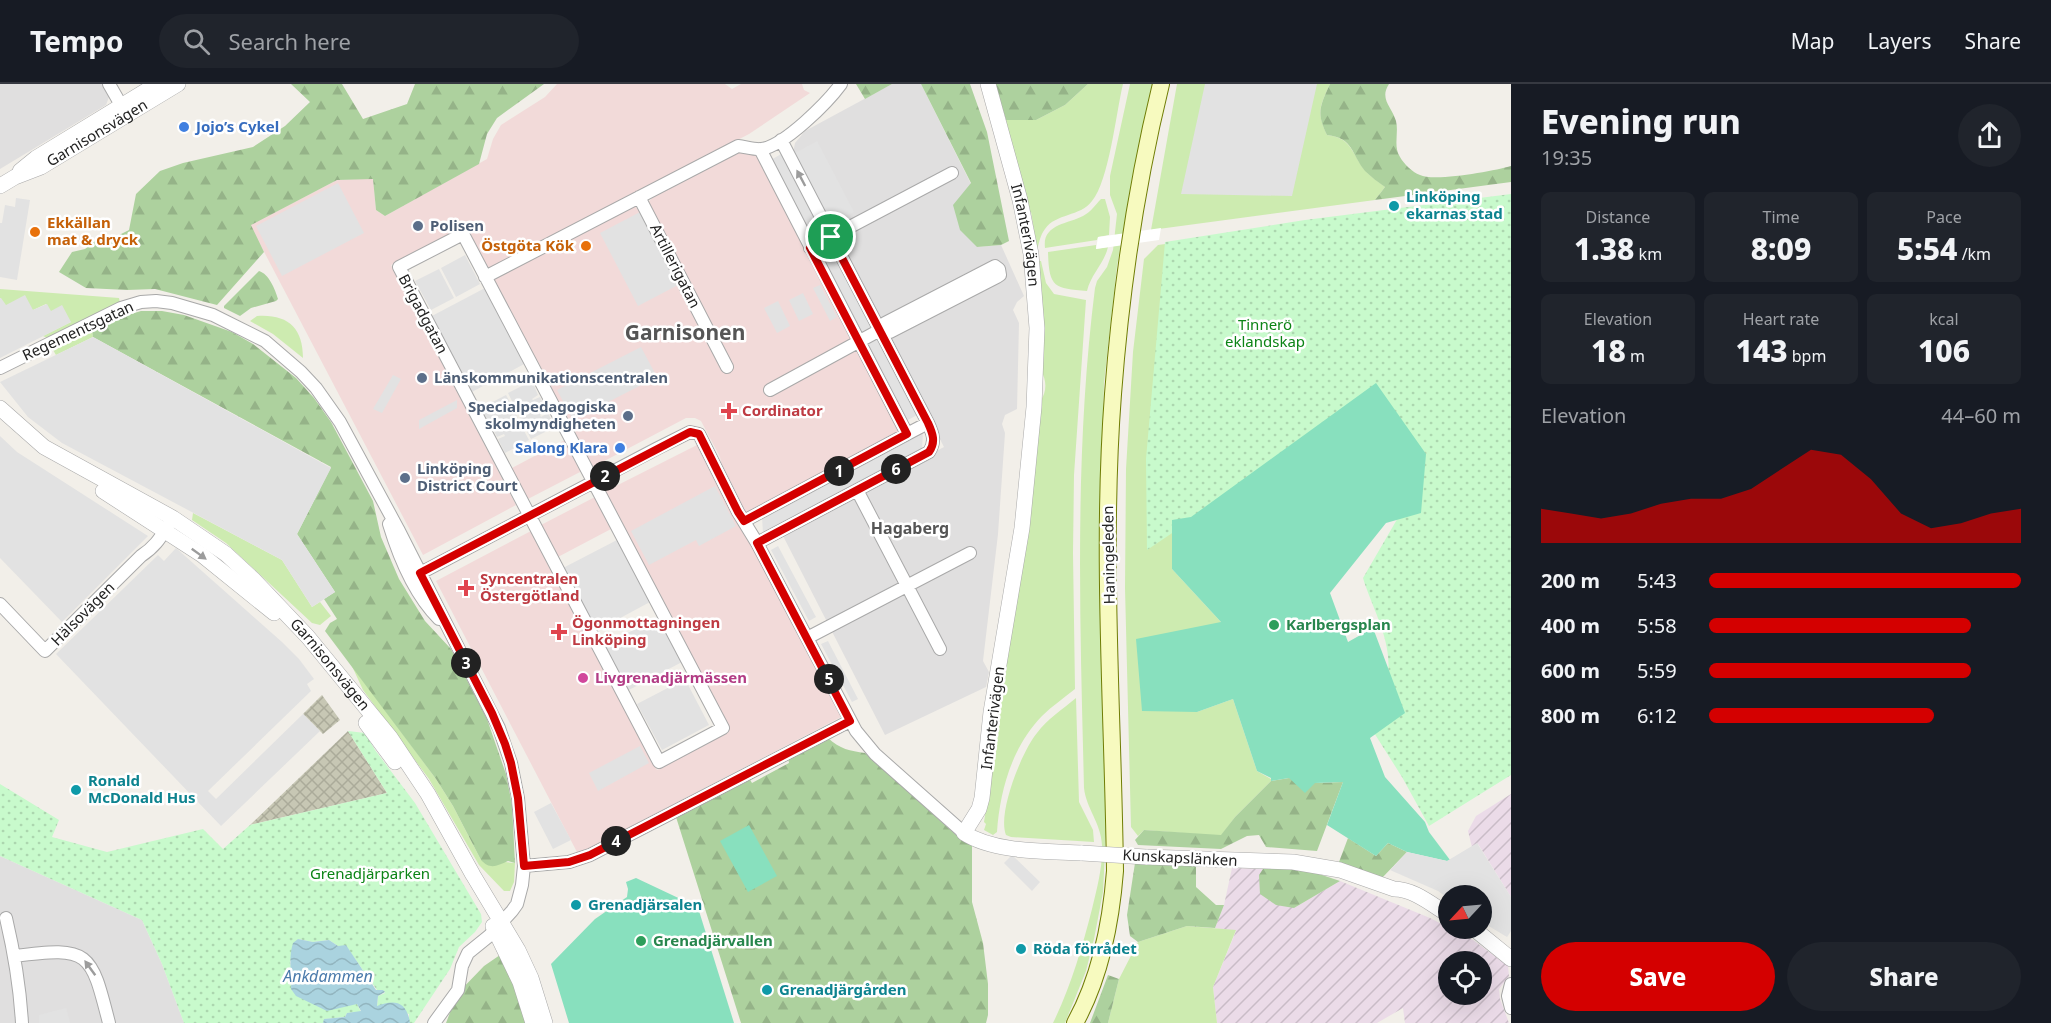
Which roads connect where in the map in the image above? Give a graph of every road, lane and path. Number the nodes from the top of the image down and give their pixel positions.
1 (109, 84) edge
2 (157, 84) edge
3 (178, 84) edge
4 (841, 84) edge
5 (988, 84) edge
6 (1161, 84) edge
7 (124, 110) junction
8 (781, 140) junction
9 (760, 149) junction
10 (952, 173) dead end
11 (0, 186) edge
12 (639, 197) junction
13 (831, 237) junction
14 (810, 248) junction
15 (485, 277) junction
16 (909, 316) junction
17 (880, 330) junction
18 (859, 342) junction
19 (727, 367) dead end
20 (0, 368) edge
21 (770, 390) dead end
22 (0, 408) edge
23 (0, 420) edge
24 (928, 423) junction
25 (907, 434) junction
26 (593, 482) junction
27 (856, 490) junction
28 (529, 515) junction
29 (744, 521) junction
30 (169, 524) junction
31 (757, 543) junction
32 (970, 553) dead end
33 (415, 576) junction
34 (907, 586) junction
35 (0, 604) edge
36 (807, 638) junction
37 (940, 649) dead end
38 (850, 721) junction
39 (964, 833) junction
40 (524, 866) junction
41 (1438, 910) edge
42 (6, 918) dead end
43 (499, 926) junction
44 (1486, 939) edge
45 (15, 956) junction
46 (1511, 959) edge
47 (1511, 984) edge
48 (1511, 1008) edge
49 (22, 1023) edge
50 (109, 1023) edge
51 (434, 1023) edge
52 (532, 1023) edge
53 (545, 1023) edge
54 (1075, 1023) edge

1 - 7 street
2 - 7 street, Garnisonsvägen
3 - 7 street, Garnisonsvägen
4 - 8 street
5 - 39 street, Infanterivägen
6 - 54 main road, Haningeleden
7 - 11 street, Garnisonsvägen
8 - 9 street
13 -> 8 street
9 - 12 street
9 - 14 street
10 - 13 street
12 - 15 street
12 - 19 street, Artillerigatan
13 - 14 street
13 - 17 street
14 - 18 street
15 - 26 street, Brigadgatan
15 - 28 street, Brigadgatan
16 - 16 street
16 - 17 street
17 - 18 street
17 - 24 street
18 - 21 street
18 - 25 street
20 - 33 street, Regementsgatan
22 - 30 street, Garnisonsvägen
23 - 30 street, Garnisonsvägen
24 - 25 street
24 - 27 street
25 - 29 street
26 - 28 street
26 - 28 street, Brigadgatan
26 - 29 street
27 - 31 street
27 - 34 street
28 - 33 street
29 - 31 street
30 - 35 street, Hälsovägen
30 - 43 street, Garnisonsvägen
31 - 36 street
32 - 34 street
33 - 40 street, Regementsgatan
34 - 36 street
34 - 37 street
36 - 38 street
38 - 39 street
38 - 40 street
39 - 41 street, Kunskapslänken, bridge
40 - 43 street, Regementsgatan
42 - 45 street
43 - 51 street, Regementsgatan
43 - 52 street, Garnisonsvägen
43 - 53 street, Garnisonsvägen
44 - 46 street
45 - 49 street
50 -> 45 street
47 - 48 street

